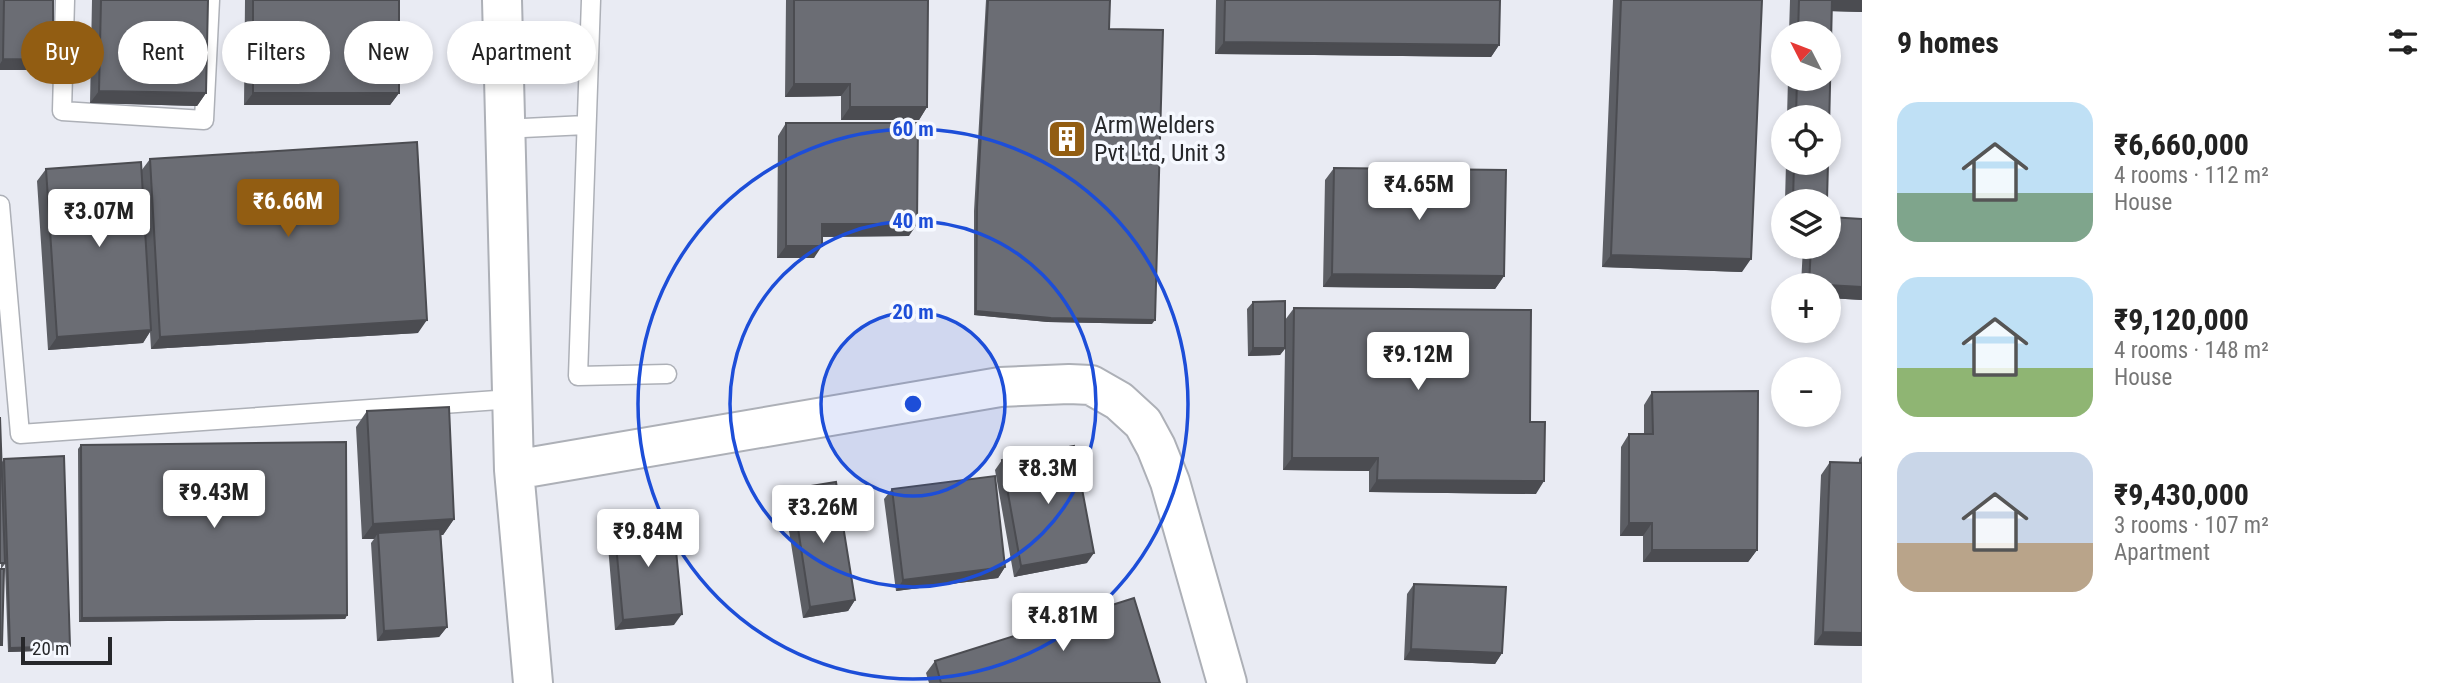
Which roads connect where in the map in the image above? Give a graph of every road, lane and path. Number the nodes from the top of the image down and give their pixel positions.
1 (65, 0) edge
2 (210, 0) edge
3 (502, 0) edge
4 (591, 0) edge
5 (586, 125) junction
6 (505, 129) junction
7 (0, 205) edge
8 (667, 374) dead end
9 (512, 399) junction
10 (514, 470) junction
11 (533, 683) edge
12 (1227, 683) edge

1 - 2 lane
3 - 6 street
4 - 5 lane
5 - 6 lane
5 - 8 lane
6 - 9 street
7 - 9 lane
9 - 10 street
10 - 11 street
10 - 12 street

